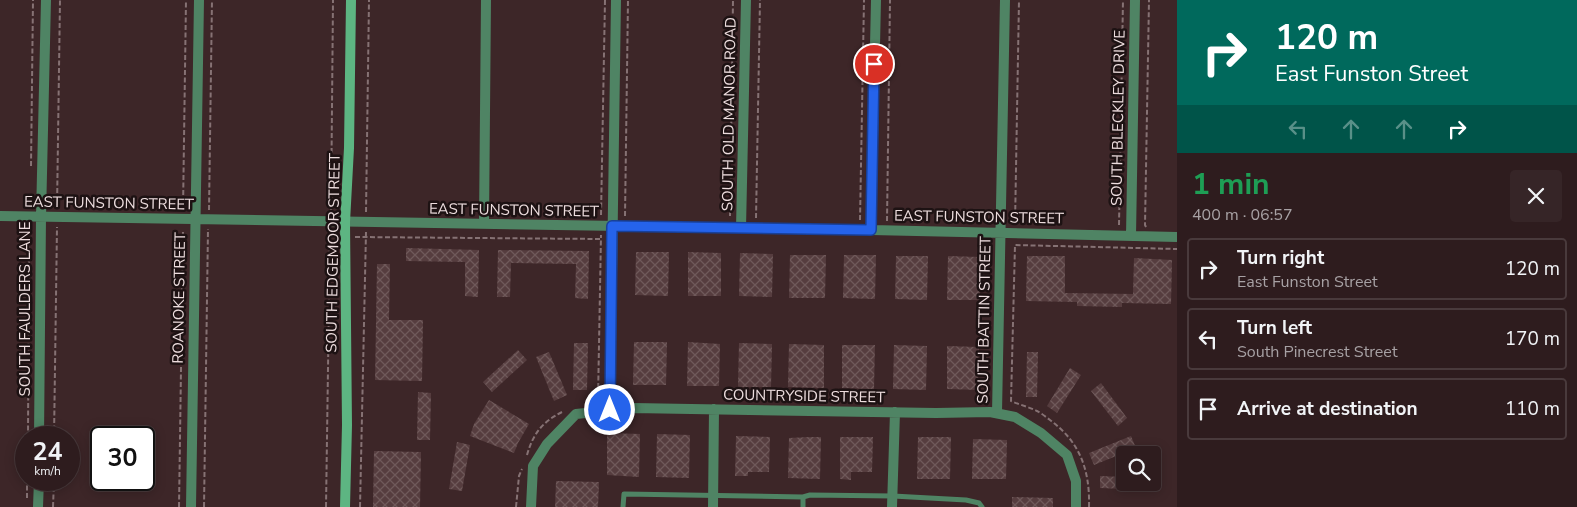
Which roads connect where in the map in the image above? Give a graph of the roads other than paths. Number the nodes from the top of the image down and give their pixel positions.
1 (46, 0) edge
2 (199, 0) edge
3 (351, 0) edge
4 (486, 0) edge
5 (616, 0) edge
6 (746, 0) edge
7 (876, 0) edge
8 (1005, 0) edge
9 (1135, 0) edge
10 (0, 216) edge
11 (41, 217) junction
12 (196, 220) junction
13 (346, 222) junction
14 (484, 224) junction
15 (612, 226) junction
16 (741, 228) junction
17 (871, 230) junction
18 (1001, 233) junction
19 (1132, 236) junction
20 (1177, 237) edge
21 (714, 409) junction
22 (610, 410) junction
23 (896, 412) junction
24 (997, 413) junction
25 (39, 426) edge
26 (38, 491) edge
27 (713, 494) junction
28 (893, 496) junction
29 (803, 498) junction
30 (38, 507) edge
31 (191, 507) edge
32 (345, 507) edge
33 (531, 507) edge
34 (623, 507) edge
35 (713, 507) edge
36 (803, 507) edge
37 (892, 507) edge
38 (982, 507) edge
39 (1076, 507) edge

1 - 11 street, SOUTH FAULDERS LANE
2 - 12 street, ROANOKE STREET
3 - 13 street, SOUTH EDGEMOOR STREET
4 - 14 street
5 - 15 street
6 - 16 street, SOUTH OLD MANOR ROAD
7 - 17 street
8 - 18 street, SOUTH BATTIN STREET
9 - 19 street, SOUTH BLECKLEY DRIVE
10 - 11 street, EAST FUNSTON STREET
11 - 12 street, EAST FUNSTON STREET
11 - 25 street, SOUTH FAULDERS LANE
12 - 13 street, EAST FUNSTON STREET
12 - 31 street, ROANOKE STREET
13 - 14 street, EAST FUNSTON STREET
13 - 32 street, SOUTH EDGEMOOR STREET
14 - 15 street, EAST FUNSTON STREET
15 - 16 street, EAST FUNSTON STREET
15 - 22 street
16 - 17 street, EAST FUNSTON STREET
17 - 18 street, EAST FUNSTON STREET
18 - 19 street, EAST FUNSTON STREET
18 - 24 street, SOUTH BATTIN STREET
19 - 20 street, EAST FUNSTON STREET
21 - 22 street, COUNTRYSIDE STREET
21 - 23 street, COUNTRYSIDE STREET
21 - 27 street
22 - 33 street, COUNTRYSIDE STREET
23 - 24 street, COUNTRYSIDE STREET
23 - 28 street
24 - 39 street, SOUTH BATTIN STREET
26 - 30 street
27 - 29 lane
27 - 34 lane
27 - 35 street
28 - 29 lane
28 - 37 street
28 - 38 lane
29 - 36 lane

